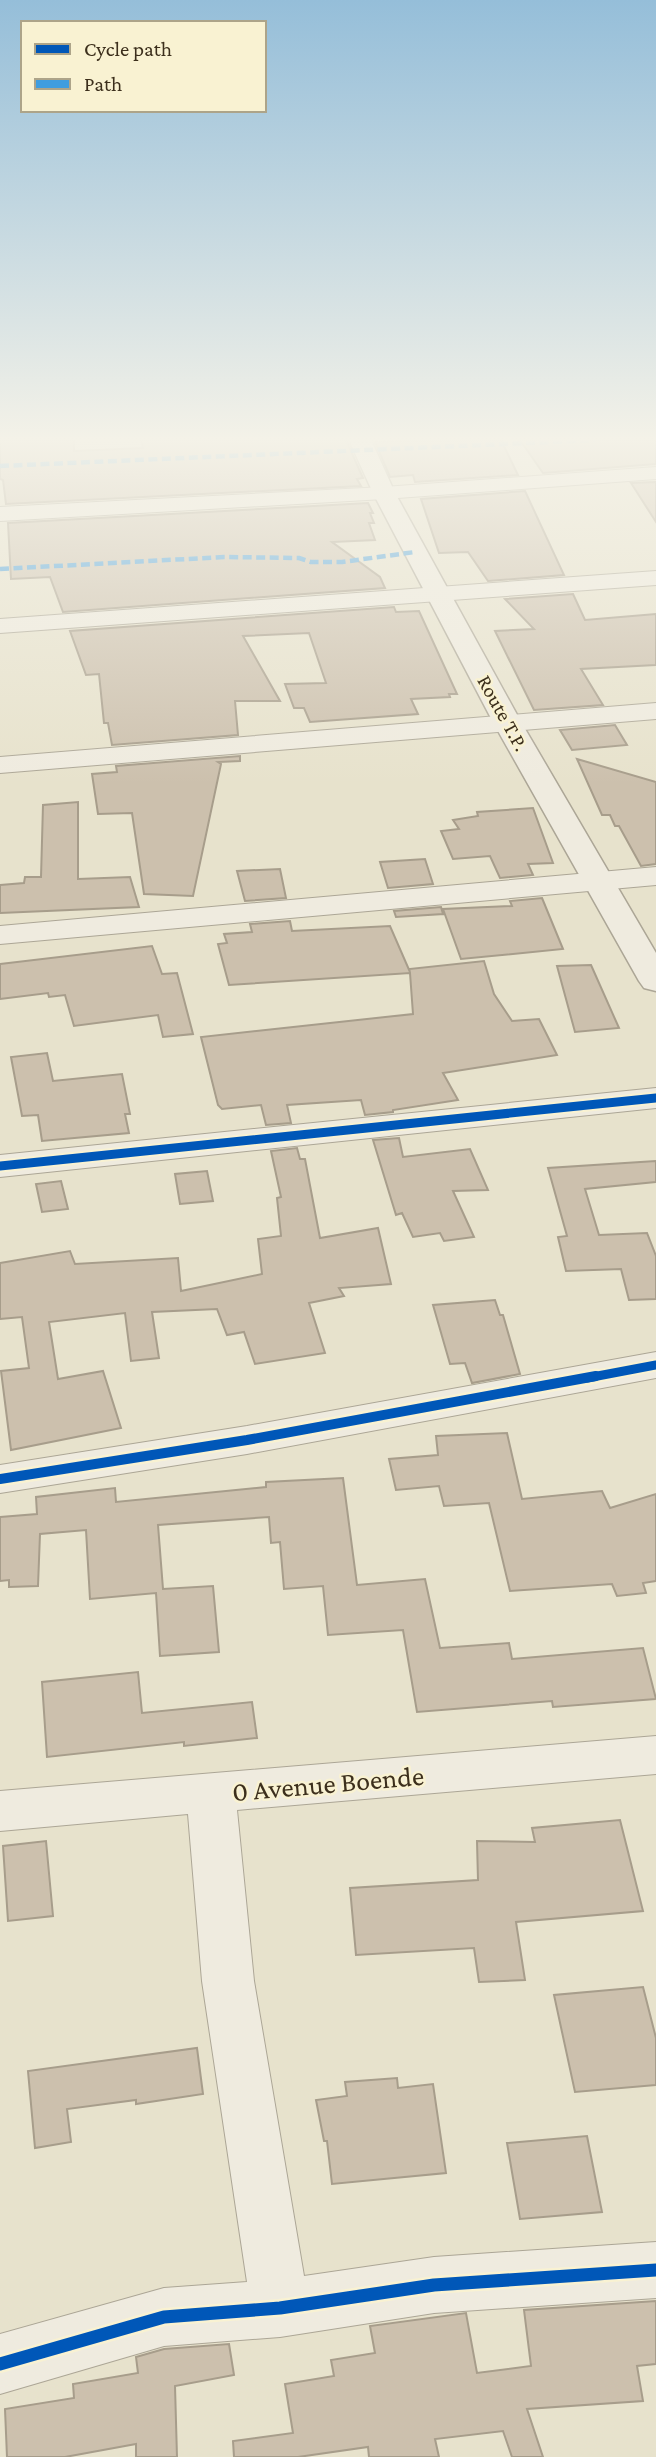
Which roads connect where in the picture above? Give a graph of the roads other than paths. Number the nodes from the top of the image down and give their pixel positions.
1 (417, 555) edge
2 (656, 578) edge
3 (439, 595) junction
4 (0, 626) edge
5 (656, 711) edge
6 (508, 722) junction
7 (0, 765) edge
8 (656, 876) edge
9 (598, 882) junction
10 (0, 936) edge
11 (656, 981) edge
12 (656, 1098) edge
13 (0, 1166) edge
14 (656, 1365) edge
15 (0, 1479) edge
16 (656, 1755) edge
17 (211, 1794) junction
18 (0, 1811) edge
19 (656, 2270) edge
20 (280, 2308) junction
21 (0, 2364) edge

1 - 3 street, Route T.P.
2 - 3 street
3 - 4 street
3 - 6 street, Route T.P.
5 - 6 street
6 - 7 street
6 - 9 street, Route T.P.
8 - 9 street
9 - 10 street
9 - 11 street, Route T.P.
12 - 13 street
14 - 15 street
16 - 17 street, 0 Avenue Boende
17 - 18 street, 0 Avenue Boende
17 - 20 street
19 - 20 street
20 - 21 street

